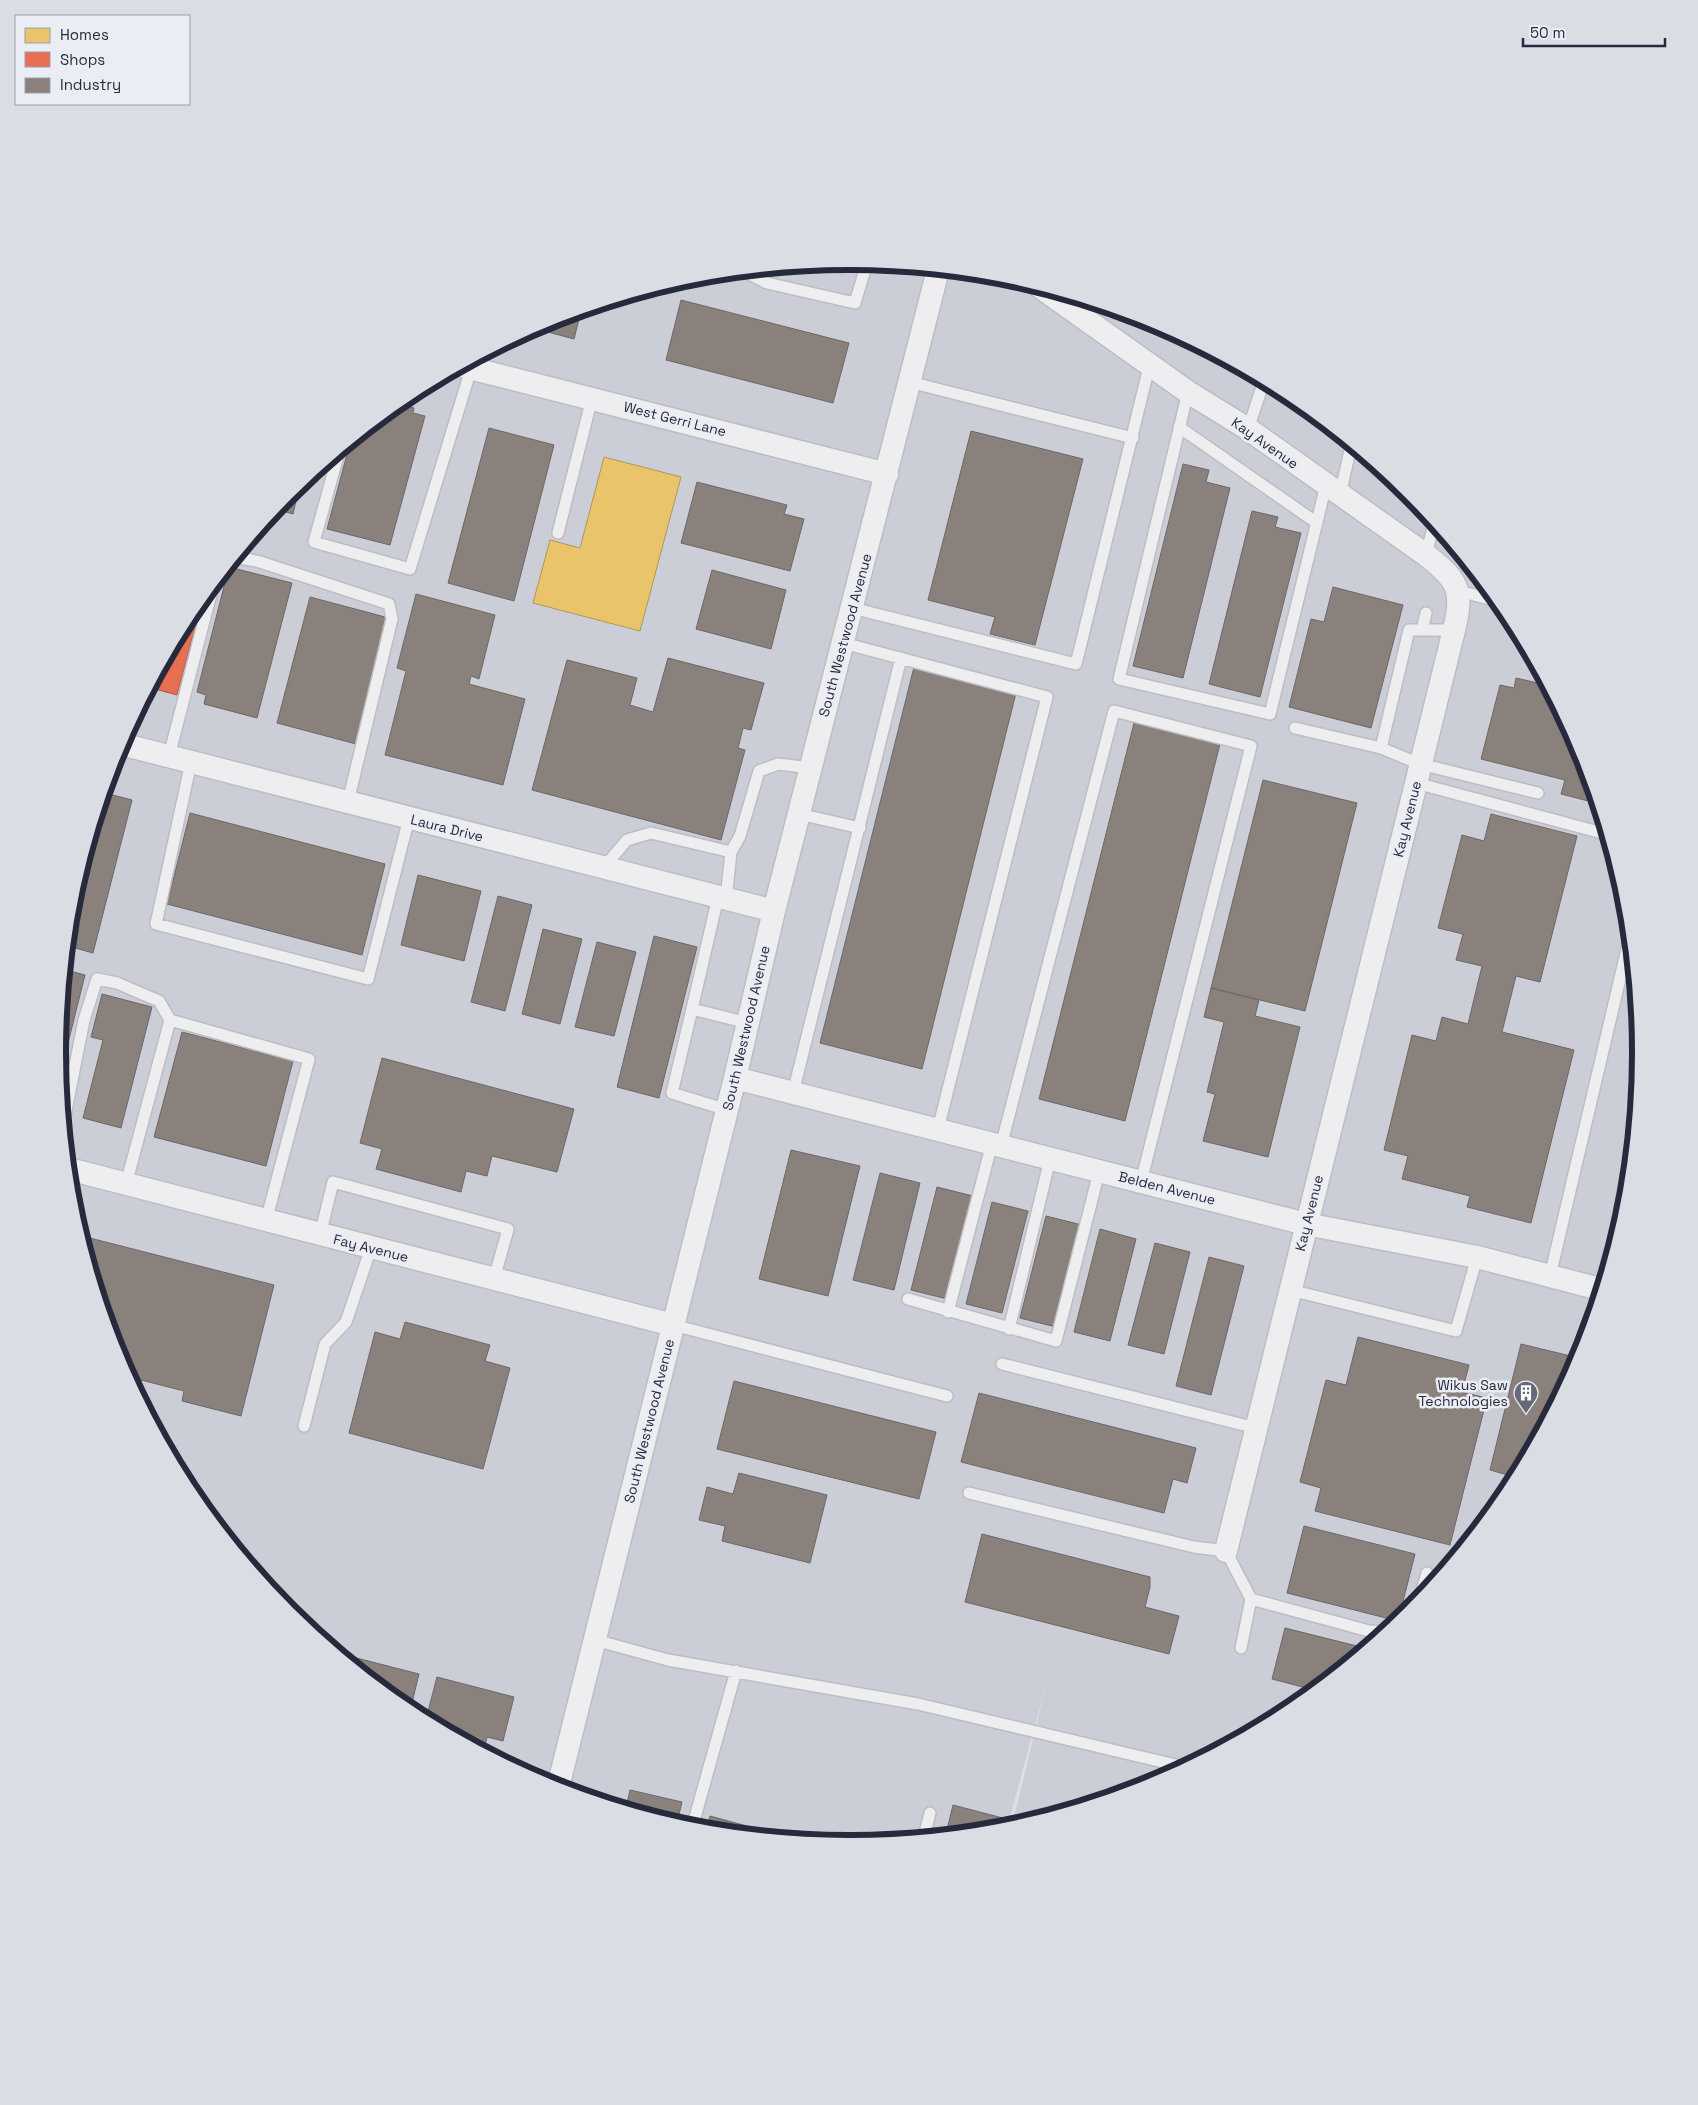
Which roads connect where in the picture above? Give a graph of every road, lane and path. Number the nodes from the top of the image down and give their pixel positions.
1 (865, 270) edge
2 (753, 275) edge
3 (937, 275) edge
4 (1054, 297) edge
5 (1150, 363) junction
6 (473, 367) edge
7 (470, 368) edge
8 (909, 382) junction
9 (1262, 389) edge
10 (1188, 392) junction
11 (592, 398) junction
12 (1179, 427) junction
13 (1248, 430) junction
14 (1133, 438) junction
15 (1349, 451) edge
16 (336, 461) edge
17 (887, 474) junction
18 (1333, 490) junction
19 (1317, 523) junction
20 (1432, 530) edge
21 (558, 533) dead end
22 (1426, 555) junction
23 (242, 559) edge
24 (1459, 592) junction
25 (1486, 598) edge
26 (208, 603) edge
27 (852, 608) junction
28 (1426, 613) dead end
29 (1422, 630) junction
30 (1454, 630) junction
31 (843, 643) junction
32 (901, 658) junction
33 (1295, 728) dead end
34 (129, 746) edge
35 (1381, 748) junction
36 (168, 756) junction
37 (191, 762) junction
38 (811, 768) junction
39 (1418, 774) junction
40 (1538, 793) dead end
41 (348, 802) junction
42 (799, 814) junction
43 (409, 818) junction
44 (860, 828) junction
45 (1599, 832) edge
46 (731, 852) junction
47 (604, 867) junction
48 (722, 898) junction
49 (774, 911) junction
50 (1626, 958) edge
51 (692, 1009) junction
52 (170, 1020) junction
53 (748, 1023) junction
54 (735, 1078) junction
55 (793, 1093) junction
56 (68, 1101) edge
57 (727, 1110) junction
58 (938, 1129) junction
59 (997, 1145) junction
60 (1050, 1159) junction
61 (76, 1171) edge
62 (1098, 1172) junction
63 (1141, 1182) junction
64 (126, 1184) junction
65 (266, 1221) junction
66 (1306, 1224) junction
67 (320, 1235) junction
68 (371, 1248) junction
69 (1476, 1256) junction
70 (1550, 1276) junction
71 (494, 1279) junction
72 (1595, 1288) edge
73 (1290, 1290) junction
74 (908, 1299) dead end
75 (948, 1312) junction
76 (674, 1325) junction
77 (1010, 1329) junction
78 (1002, 1364) dead end
79 (947, 1396) dead end
80 (304, 1426) dead end
81 (1256, 1428) junction
82 (969, 1493) dead end
83 (1226, 1551) junction
84 (1427, 1573) dead end
85 (1424, 1583) edge
86 (1251, 1599) junction
87 (1375, 1631) edge
88 (595, 1640) junction
89 (1241, 1648) dead end
90 (736, 1672) junction
91 (1174, 1765) edge
92 (560, 1780) edge
93 (930, 1812) dead end
94 (694, 1820) edge
95 (925, 1832) edge

1 - 2 lane
3 - 8 street, South Westwood Avenue
4 - 5 street, Kay Avenue
5 - 10 street, Kay Avenue
5 - 14 lane
6 - 11 street, West Gerri Lane
7 - 16 lane
8 - 14 lane
8 - 17 street, South Westwood Avenue
9 - 13 lane
10 - 12 lane
10 - 13 street, Kay Avenue
11 - 17 street, West Gerri Lane
11 - 21 lane
12 - 19 lane
12 - 19 lane
13 - 18 street, Kay Avenue
14 - 27 lane
15 - 18 lane
17 - 27 street, South Westwood Avenue
18 - 19 lane
18 - 22 street, Kay Avenue
20 - 22 lane
22 - 24 street, Kay Avenue
23 - 41 lane
24 - 25 lane
24 - 30 street, Kay Avenue
26 - 36 lane
27 - 31 street, South Westwood Avenue
28 - 29 lane
29 - 30 lane
29 - 35 lane
30 - 39 street, Kay Avenue
31 - 32 lane
31 - 38 street, South Westwood Avenue
32 - 44 lane
32 - 58 lane
33 - 35 lane
34 - 36 street, Laura Drive
35 - 39 lane
36 - 37 street, Laura Drive
37 - 41 street, Laura Drive
37 - 43 lane
38 - 42 street, South Westwood Avenue
38 - 46 lane
39 - 40 lane
39 - 45 lane
39 - 66 street, Kay Avenue
41 - 43 street, Laura Drive
42 - 44 lane
42 - 49 street, South Westwood Avenue
43 - 47 street, Laura Drive
44 - 55 lane
46 - 47 lane
46 - 48 lane
47 - 48 street, Laura Drive
48 - 49 street, Laura Drive
48 - 51 lane
49 - 53 street, South Westwood Avenue
50 - 70 lane
51 - 53 lane
51 - 57 lane
52 - 56 lane
52 - 64 lane
52 - 65 lane
53 - 54 street, South Westwood Avenue
54 - 55 street, Belden Avenue
54 - 57 street, South Westwood Avenue
55 - 58 street, Belden Avenue
57 - 76 street, South Westwood Avenue
58 - 59 street, Belden Avenue
59 - 60 street, Belden Avenue
59 - 63 lane
59 - 75 lane
60 - 62 street, Belden Avenue
60 - 77 lane
61 - 64 street, Fay Avenue
62 - 63 street, Belden Avenue
62 - 77 lane
63 - 66 street, Belden Avenue
64 - 65 street, Fay Avenue
65 - 67 street, Fay Avenue
66 - 69 street, Belden Avenue
66 - 73 street, Kay Avenue
67 - 68 street, Fay Avenue
67 - 71 lane
68 - 71 street, Fay Avenue
68 - 80 lane
69 - 70 street, Belden Avenue
69 - 73 lane
70 - 72 street, Belden Avenue
71 - 76 street, Fay Avenue
73 - 81 street, Kay Avenue
74 - 75 lane
75 - 77 lane
76 - 79 lane
76 - 88 street, South Westwood Avenue
78 - 81 lane
81 - 83 street, Kay Avenue
82 - 83 lane
83 - 86 lane
84 - 85 lane
86 - 87 lane
86 - 89 lane
88 - 90 lane
88 - 92 street, South Westwood Avenue
90 - 91 lane
90 - 94 lane
93 - 95 lane

